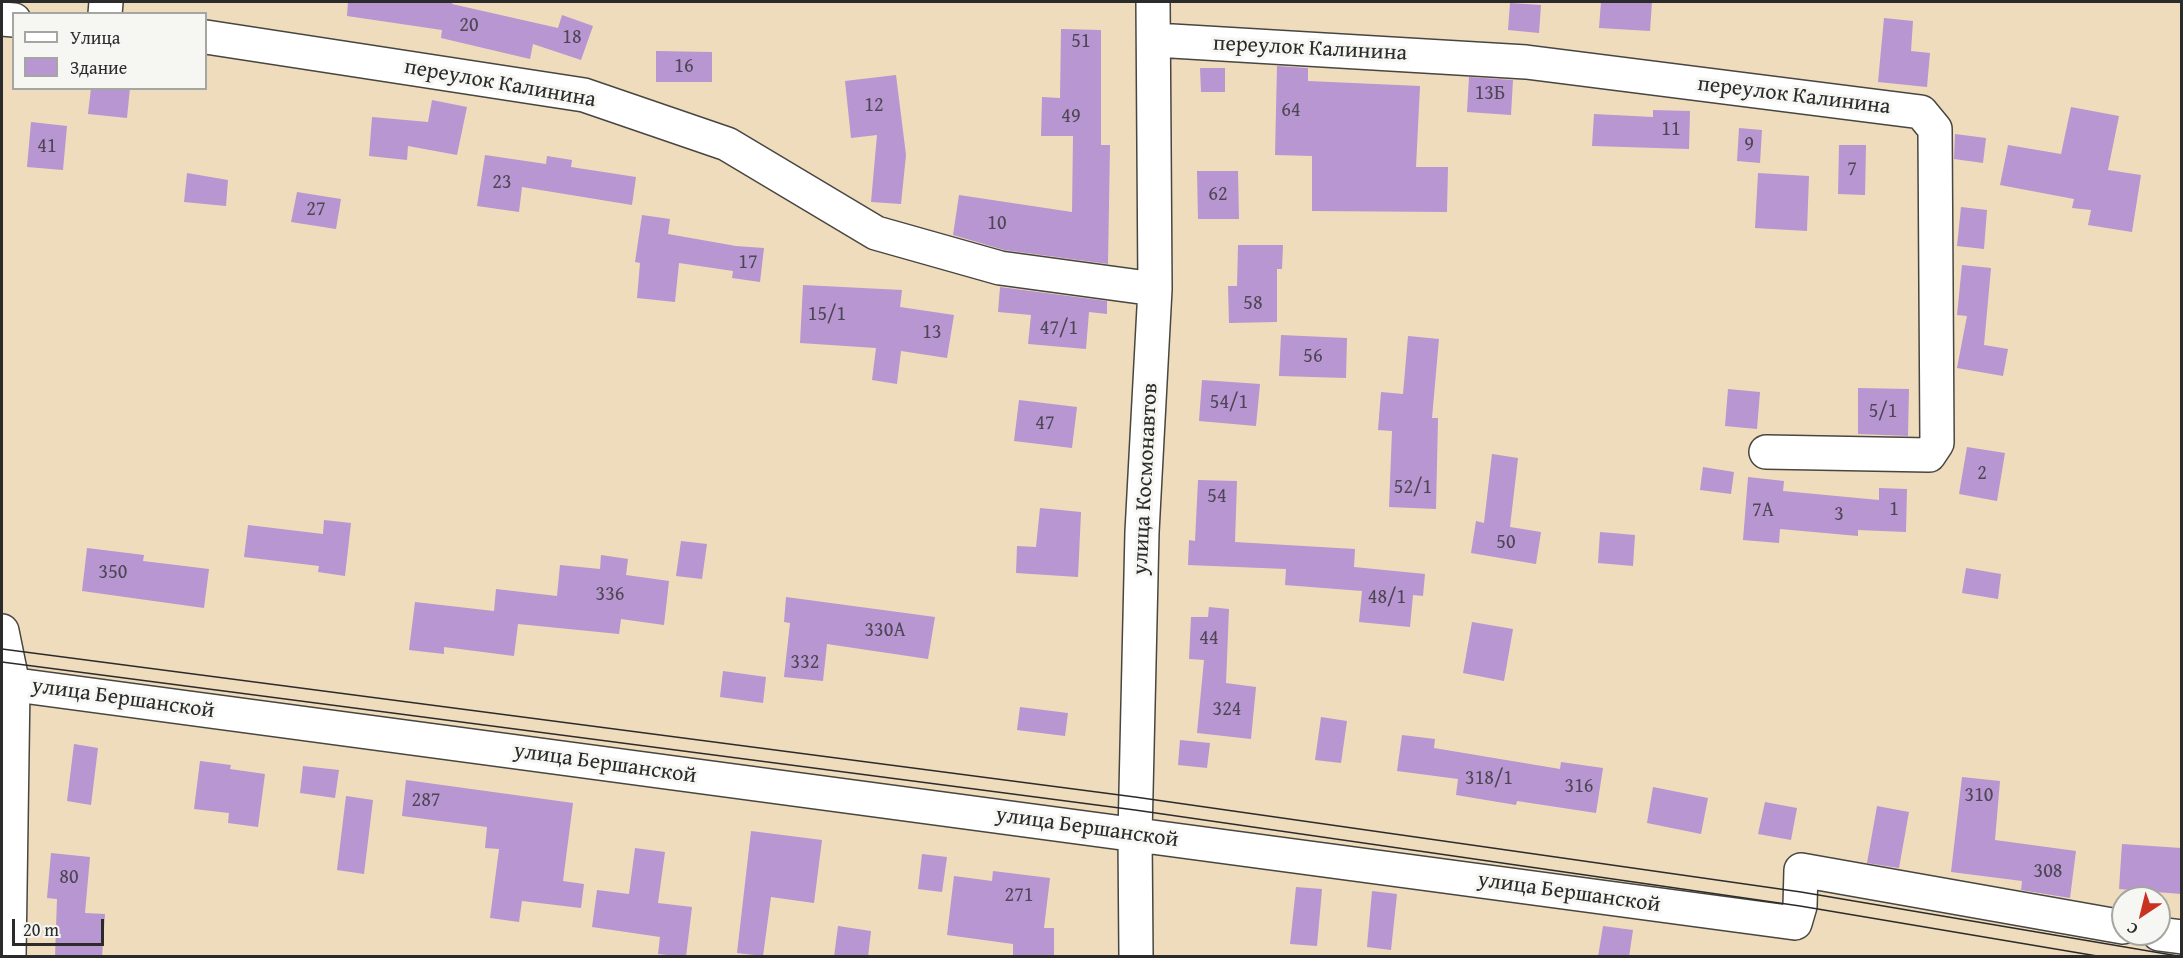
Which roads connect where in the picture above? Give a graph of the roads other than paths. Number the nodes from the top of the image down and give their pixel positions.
1 (1154, 2) edge
2 (207, 37) edge
3 (1155, 40) junction
4 (1155, 289) junction
5 (1766, 452) dead end
6 (2, 631) edge
7 (7, 684) edge
8 (1134, 835) junction
9 (2111, 925) edge
10 (9, 957) edge
11 (1136, 957) edge

1 - 3 street, улица Космонавтов
2 - 4 street, переулок Калинина
3 - 4 street, улица Космонавтов
3 - 5 street, переулок Калинина
4 - 8 street, улица Космонавтов
6 - 7 street
7 - 8 street, улица Бершанской
7 - 10 street
8 - 9 street, улица Бершанской
8 - 11 street, улица Космонавтов

